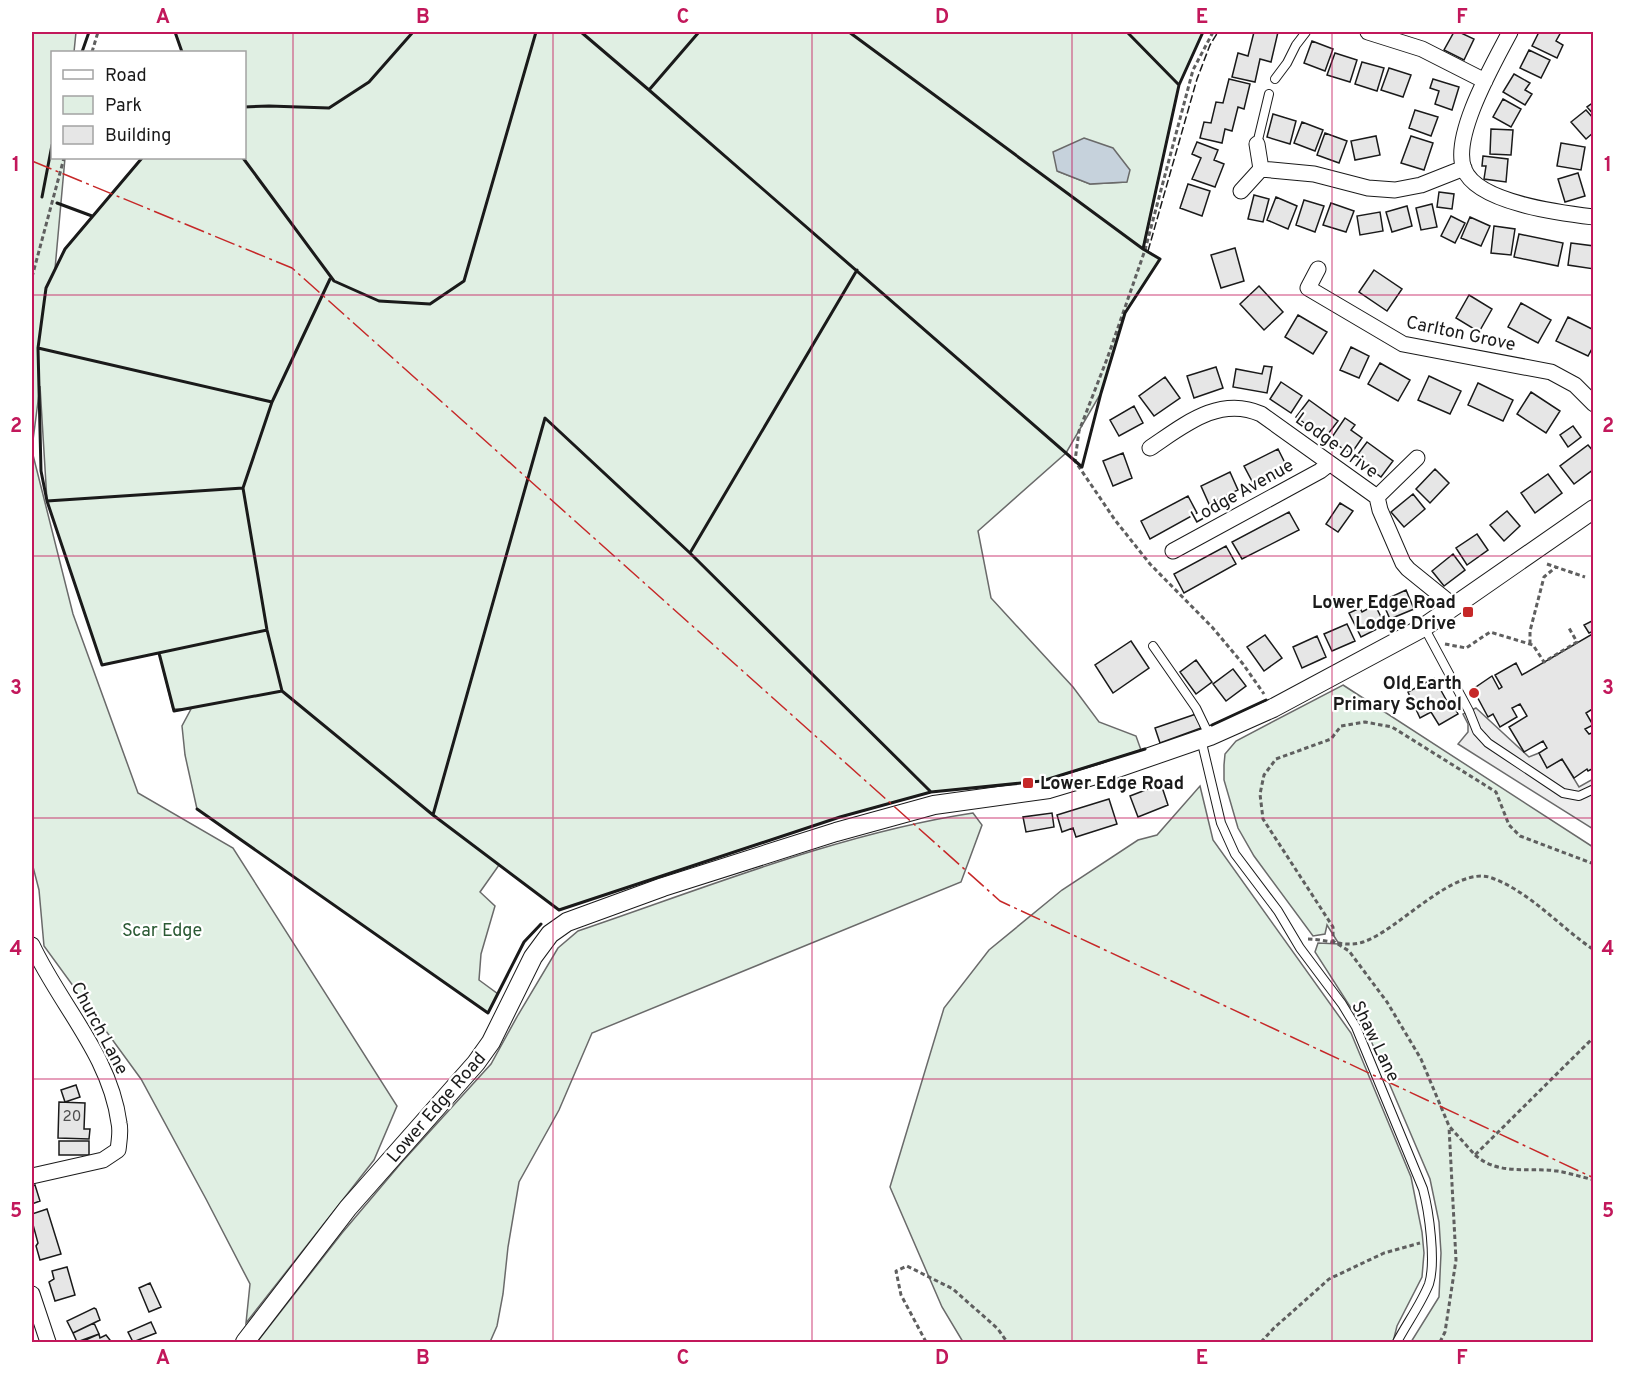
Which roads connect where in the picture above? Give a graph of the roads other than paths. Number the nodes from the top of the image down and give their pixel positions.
1 (1306, 32) edge
2 (1368, 32) edge
3 (1510, 32) edge
4 (1275, 79) dead end
5 (1485, 81) junction
6 (1269, 94) dead end
7 (1257, 144) joint
8 (1464, 168) junction
9 (1261, 169) junction
10 (1241, 191) dead end
11 (1593, 217) edge
12 (1318, 269) dead end
13 (1593, 404) edge
14 (1150, 448) dead end
15 (1417, 458) dead end
16 (1329, 464) junction
17 (1377, 498) junction
18 (1593, 509) edge
19 (1173, 551) dead end
20 (1455, 607) junction
21 (1428, 634) junction
22 (1153, 646) dead end
23 (1205, 738) junction
24 (1593, 789) edge
25 (32, 945) edge
26 (32, 1176) edge
27 (32, 1294) edge
28 (48, 1342) edge
29 (245, 1342) edge
30 (1397, 1342) edge

1 - 4 lane
2 - 5 street
3 - 5 street
5 - 8 street
6 - 7 lane
7 - 9 street
8 - 9 street
8 - 11 street
9 - 10 street
12 - 13 street, Carlton Grove
14 - 16 street, Lodge Drive
15 - 17 street
16 - 17 street, Lodge Drive
16 - 19 street, Lodge Avenue
17 - 20 street, Lodge Drive
18 - 20 street, Lower Edge Road
20 - 21 street, Lower Edge Road
21 - 23 street, Lower Edge Road
21 - 24 lane
22 - 23 lane, Shaw Lane
23 - 29 street, Lower Edge Road
23 - 30 lane, Shaw Lane
25 - 26 street, Church Lane
27 - 28 street

